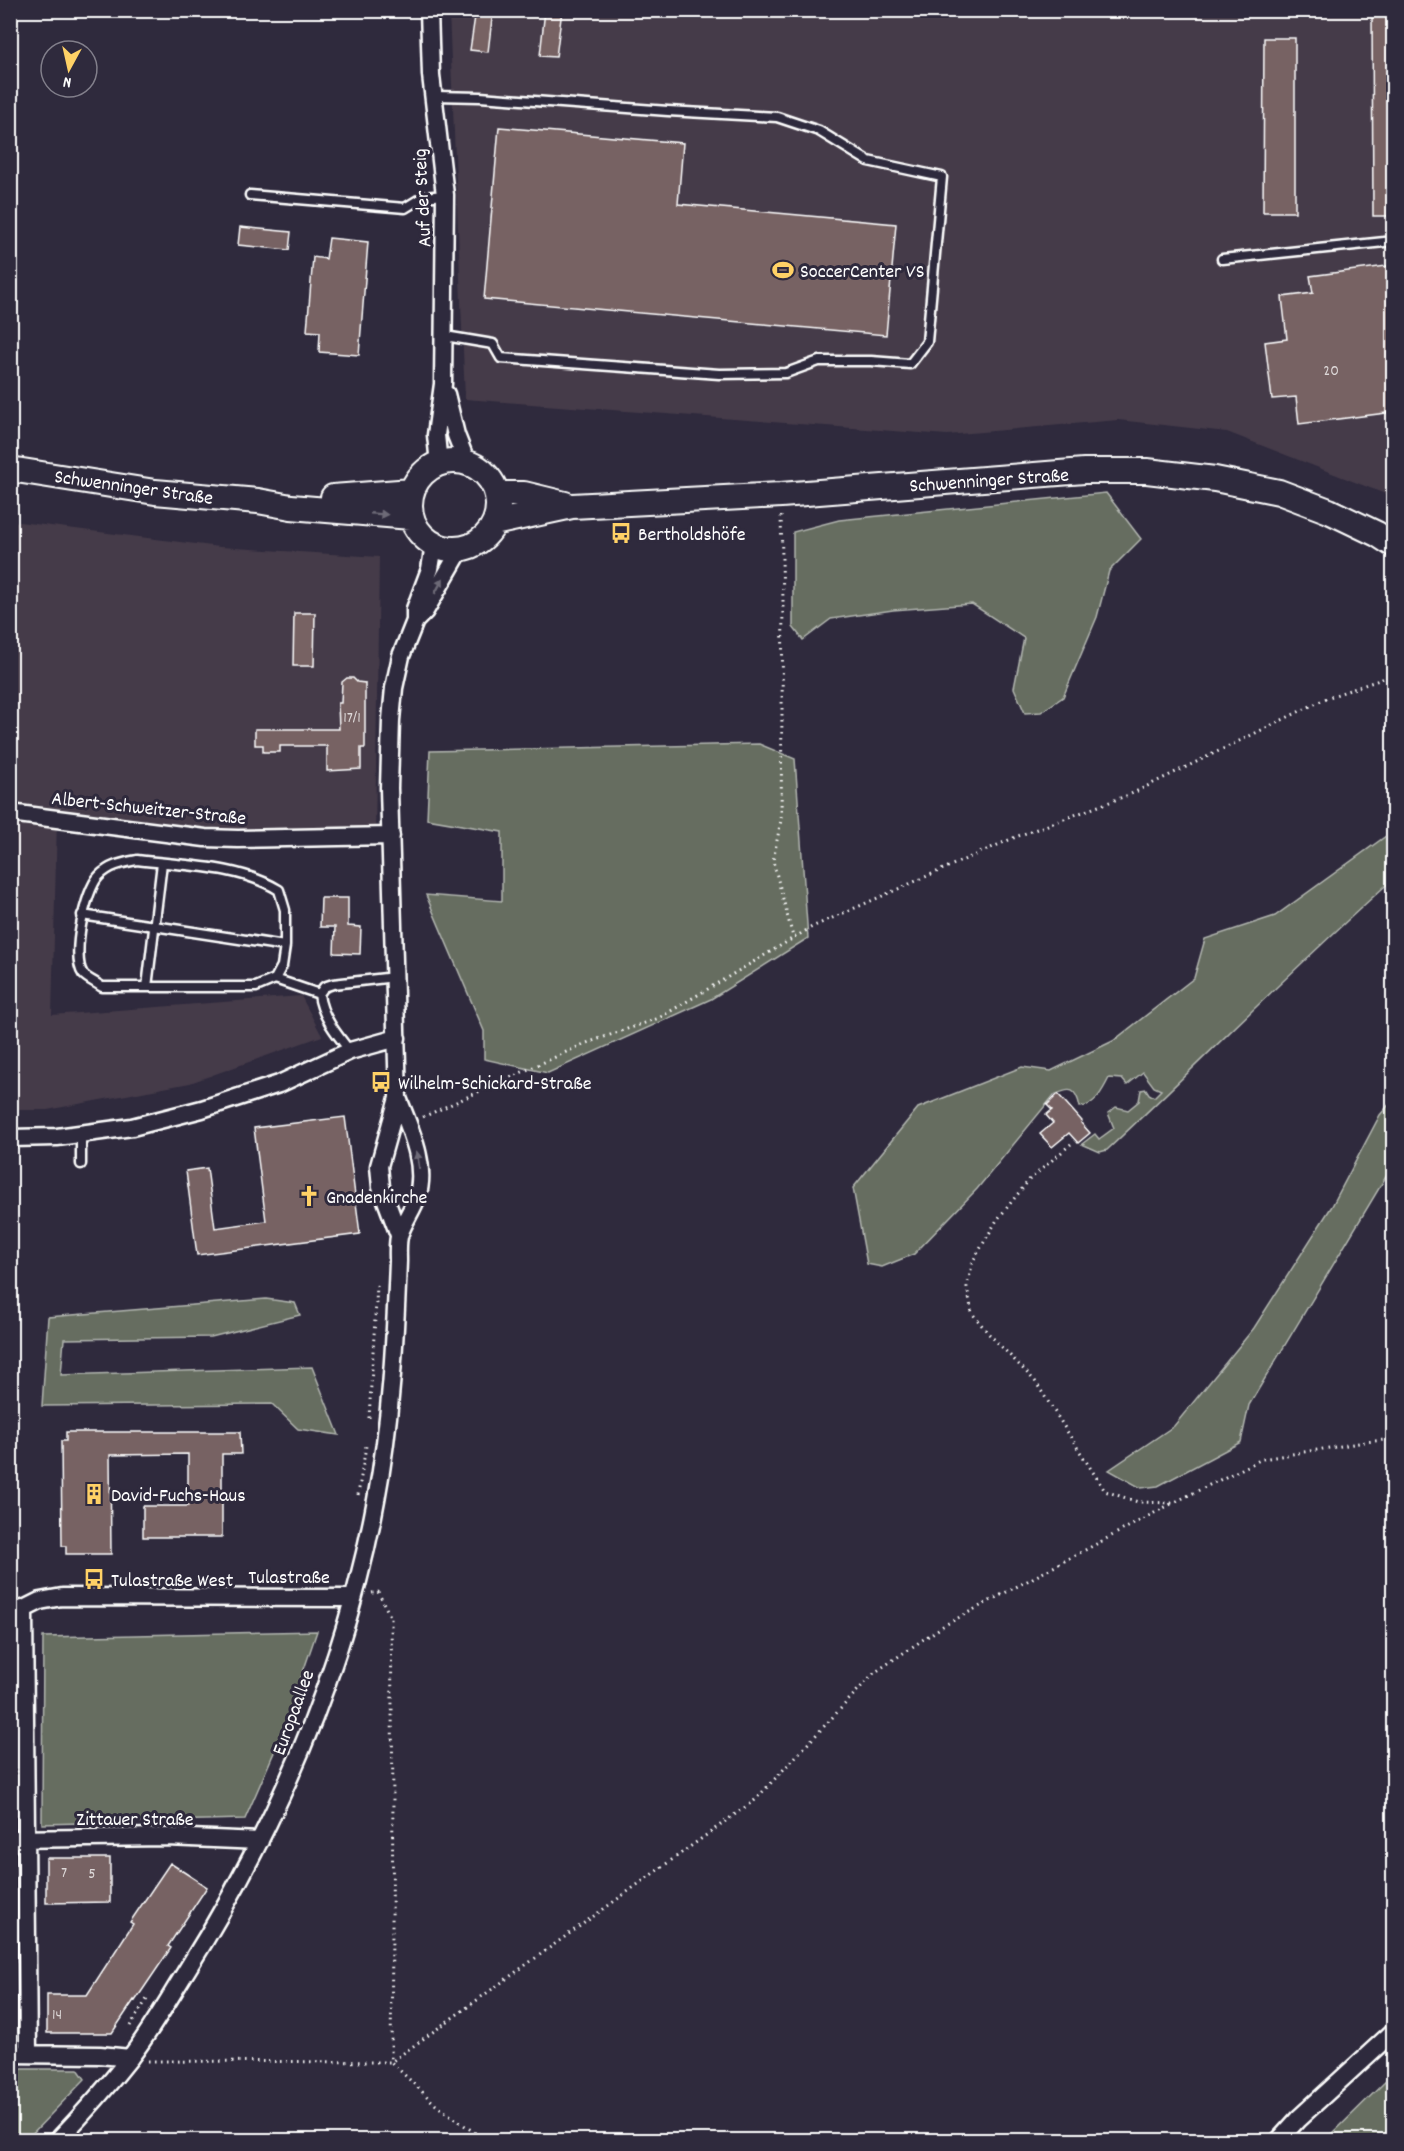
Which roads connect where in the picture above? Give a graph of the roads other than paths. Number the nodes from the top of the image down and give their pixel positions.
1 (429, 10) edge
2 (435, 96) junction
3 (250, 195) dead end
4 (445, 195) junction
5 (1394, 241) edge
6 (1222, 259) dead end
7 (445, 336) junction
8 (443, 384) junction
9 (467, 463) junction
10 (439, 464) junction
11 (10, 469) edge
12 (412, 491) junction
13 (496, 494) junction
14 (258, 501) junction
15 (572, 506) junction
16 (411, 517) junction
17 (494, 523) junction
18 (434, 545) junction
19 (1394, 545) edge
20 (461, 549) junction
21 (413, 625) junction
22 (10, 813) edge
23 (391, 836) junction
24 (162, 863) junction
25 (82, 915) junction
26 (154, 926) junction
27 (285, 946) junction
28 (395, 977) junction
29 (275, 979) junction
30 (147, 987) junction
31 (319, 994) junction
32 (397, 1038) junction
33 (350, 1051) junction
34 (398, 1098) junction
35 (81, 1134) junction
36 (10, 1138) edge
37 (81, 1164) dead end
38 (399, 1235) junction
39 (353, 1598) junction
40 (17, 1609) edge
41 (18, 1839) edge
42 (260, 1841) junction
43 (1394, 2031) edge
44 (10, 2054) edge
45 (28, 2054) junction
46 (130, 2058) junction
47 (58, 2140) edge
48 (1279, 2140) edge

1 - 2 street, Auf der Steig
2 - 4 street, Auf der Steig
2 - 7 lane
3 - 4 lane
4 - 7 street, Auf der Steig
5 - 6 lane
7 - 8 street, Auf der Steig
8 - 9 street, Auf der Steig
8 - 10 street, Auf der Steig
9 - 10 main road
9 - 13 main road
10 - 12 main road
11 - 14 main road, Schwenninger Straße
12 - 14 main road, Schwenninger Straße
12 - 16 main road
13 - 15 main road, Schwenninger Straße
13 - 17 main road
14 -> 16 main road, Schwenninger Straße
15 - 17 main road, Schwenninger Straße
15 - 19 main road, Schwenninger Straße
16 - 18 main road
17 - 20 main road
18 - 20 main road
18 - 21 street
21 -> 20 street
21 - 23 street
22 - 23 street, Albert-Schweitzer-Straße
23 - 28 street
24 - 25 lane
24 - 26 lane
24 - 27 lane
25 - 26 lane
25 - 30 lane
26 - 27 lane
26 - 30 lane
27 - 29 lane
28 - 31 lane
28 - 32 street
29 - 30 lane
29 - 31 lane
31 - 33 lane
32 - 33 street
32 - 34 street, Europaallee
33 - 35 street
34 - 38 street, Europaallee
38 -> 34 street, Europaallee
35 - 36 street
35 - 37 lane
38 - 39 street, Europaallee
39 - 40 street, Tulastraße
39 - 42 street, Europaallee
40 - 41 street
41 - 42 street, Zittauer Straße
41 - 45 street
42 - 46 street, Europaallee
43 - 48 street
44 - 45 street
45 - 46 street
46 - 47 street, Europaallee

